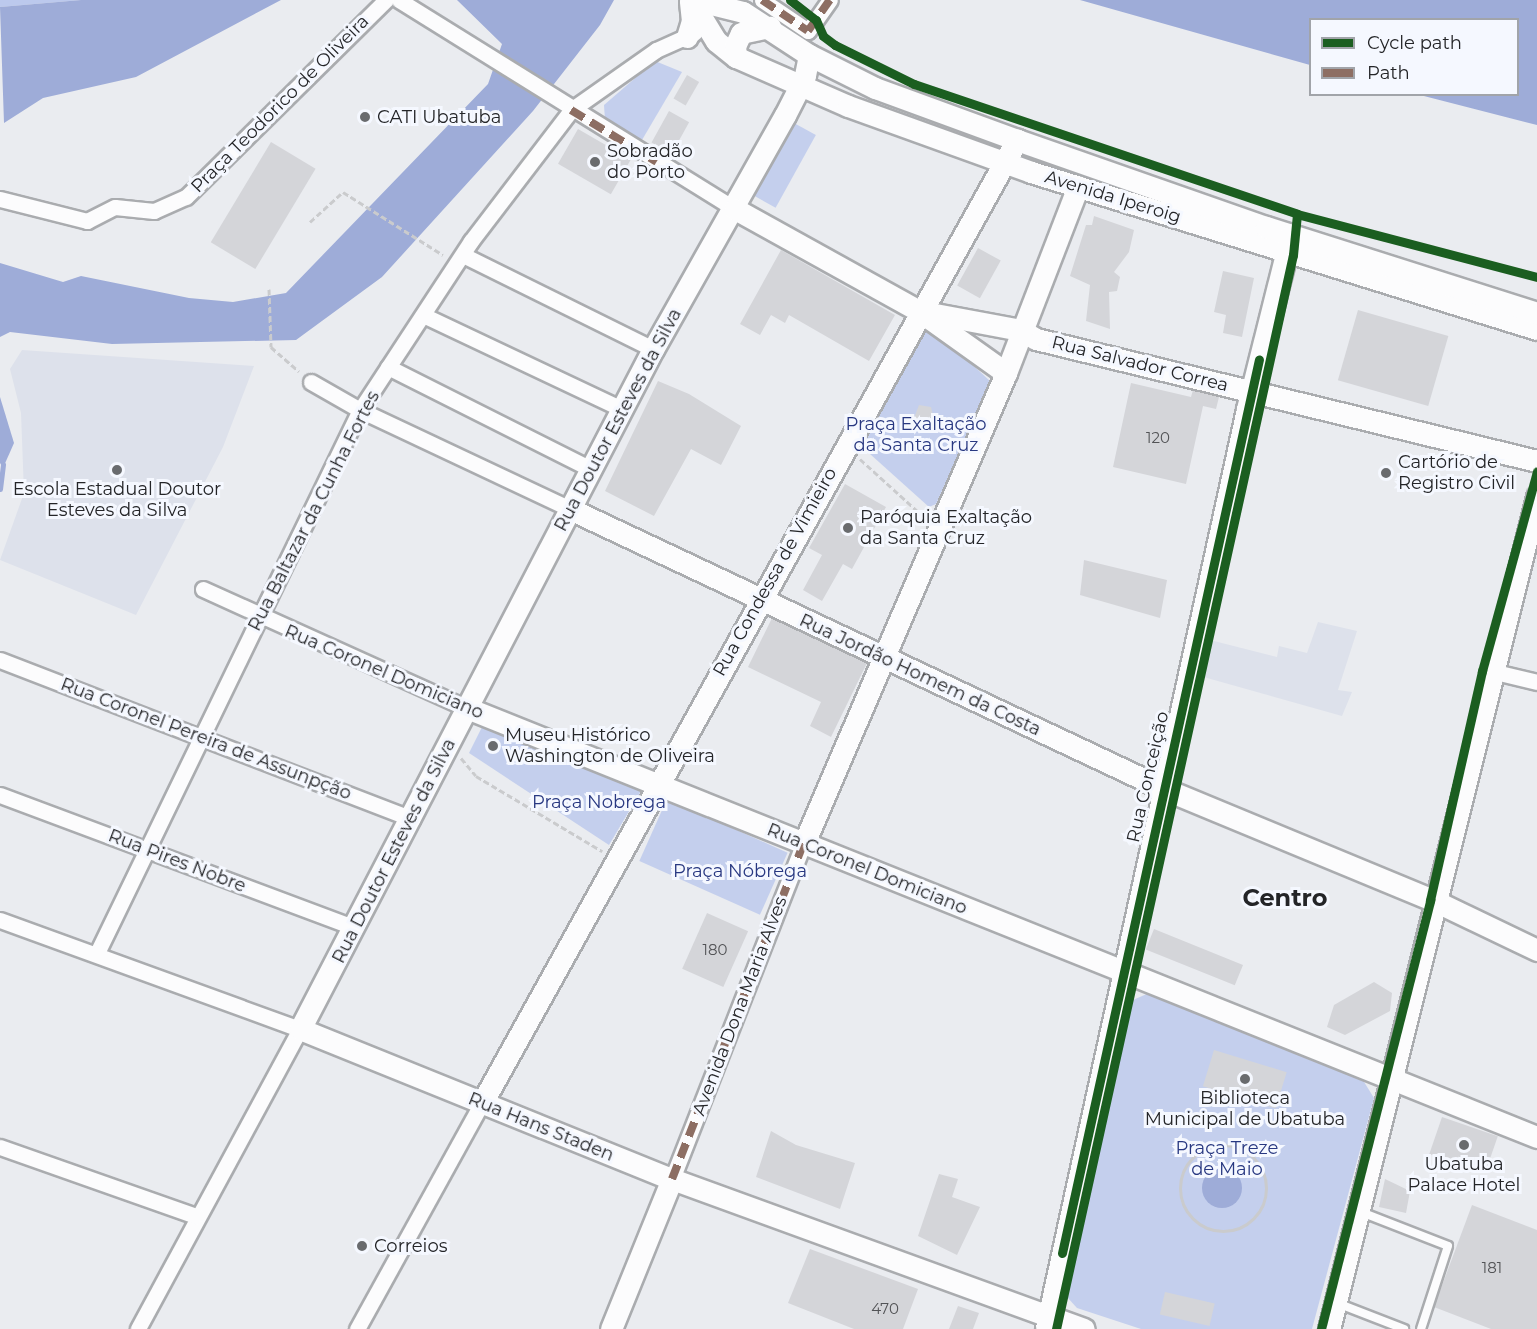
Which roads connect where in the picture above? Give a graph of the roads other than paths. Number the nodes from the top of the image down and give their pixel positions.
1 (386, 0) edge
2 (399, 0) edge
3 (692, 0) edge
4 (762, 0) edge
5 (830, 0) edge
6 (743, 12) junction
7 (770, 27) junction
8 (706, 28) junction
9 (687, 37) junction
10 (809, 55) junction
11 (736, 57) junction
12 (800, 86) junction
13 (566, 107) junction
14 (1017, 140) junction
15 (1008, 164) junction
16 (1078, 186) junction
17 (0, 199) edge
18 (735, 209) junction
19 (1289, 244) junction
20 (460, 259) junction
21 (919, 311) junction
22 (1537, 313) edge
23 (423, 315) junction
24 (1537, 329) edge
25 (1021, 330) junction
26 (653, 349) junction
27 (388, 367) junction
28 (1006, 373) junction
29 (311, 382) road end
30 (1251, 390) junction
31 (622, 409) junction
32 (360, 410) junction
33 (1537, 461) edge
34 (591, 469) junction
35 (1537, 497) edge
36 (570, 509) junction
37 (202, 589) dead end
38 (759, 599) junction
39 (259, 618) junction
40 (884, 658) junction
41 (0, 660) edge
42 (1491, 671) junction
43 (1537, 682) edge
44 (467, 708) junction
45 (201, 737) junction
46 (658, 784) junction
47 (1162, 788) junction
48 (0, 795) edge
49 (412, 819) junction
50 (804, 843) junction
51 (147, 850) junction
52 (1438, 903) junction
53 (0, 920) edge
54 (355, 928) junction
55 (1537, 950) edge
56 (97, 953) junction
57 (1121, 971) junction
58 (300, 1029) junction
59 (1395, 1080) junction
60 (482, 1103) junction
61 (1537, 1137) edge
62 (0, 1147) edge
63 (672, 1179) junction
64 (1360, 1212) junction
65 (196, 1216) junction
66 (1336, 1302) junction
67 (1047, 1322) edge
68 (138, 1329) edge
69 (357, 1329) edge
70 (611, 1329) edge
71 (1084, 1329) edge
72 (1329, 1329) edge
73 (1404, 1329) edge
74 (1421, 1329) edge

1 - 17 street, Praça Teodorico de Oliveira
2 - 13 street, Rua Salvador Correa
3 - 6 street, Avenida Iperoig
3 - 8 street, Avenida Iperoig
3 - 9 street
4 - 5 street
6 - 7 street, Avenida Iperoig
6 - 8 street
7 - 10 street, Avenida Iperoig
7 - 11 street
8 - 9 street, Rua Baltazar da Cunha Fortes
8 - 11 street, Avenida Iperoig
9 - 13 street, Rua Baltazar da Cunha Fortes
10 - 12 street, Rua Doutor Esteves da Silva
10 - 14 street, Avenida Iperoig
11 - 12 street, Avenida Iperoig
12 - 15 street, Avenida Iperoig
12 - 18 street, Rua Doutor Esteves da Silva
13 - 18 street, Rua Salvador Correa
13 - 20 street, Rua Baltazar da Cunha Fortes
14 - 15 street, Rua Condessa de Vimieiro
14 - 19 street, Avenida Iperoig
15 - 16 street, Avenida Iperoig
15 - 21 street, Rua Condessa de Vimieiro
16 - 19 street, Avenida Iperoig
16 - 25 street, Avenida Dona Maria Alves
18 - 21 street, Rua Salvador Correa
18 - 26 street, Rua Doutor Esteves da Silva
19 - 22 street, Avenida Iperoig
19 - 24 street, Avenida Iperoig
19 - 30 street, Rua Conceição
20 - 23 street, Rua Baltazar da Cunha Fortes
20 - 26 street
21 - 25 street, Rua Salvador Correa
21 - 28 street, Rua Salvador Correa
21 - 38 street, Rua Condessa de Vimieiro
23 - 27 street, Rua Baltazar da Cunha Fortes
23 - 31 street
25 - 28 street, Avenida Dona Maria Alves
25 - 30 street, Rua Salvador Correa
26 - 31 street, Rua Doutor Esteves da Silva
27 - 32 street, Rua Baltazar da Cunha Fortes
27 - 34 street
28 - 40 street, Avenida Dona Maria Alves
29 - 32 street, Rua Jordão Homem da Costa
30 - 33 street, Rua Salvador Correa
30 - 47 street, Rua Conceição
31 - 34 street, Rua Doutor Esteves da Silva
32 - 36 street, Rua Jordão Homem da Costa
32 - 39 street, Rua Baltazar da Cunha Fortes
34 - 36 street, Rua Doutor Esteves da Silva
35 - 42 street
36 - 38 street, Rua Jordão Homem da Costa
36 - 44 street, Rua Doutor Esteves da Silva
37 - 39 street, Rua Coronel Domiciano
38 - 40 street, Rua Jordão Homem da Costa
38 - 46 street, Rua Condessa de Vimieiro
39 - 44 street, Rua Coronel Domiciano
39 - 45 street, Rua Baltazar da Cunha Fortes
40 - 47 street, Rua Jordão Homem da Costa
40 - 50 street, Avenida Dona Maria Alves
41 - 45 street, Rua Coronel Pereira de Assunpção
42 - 43 street
42 - 52 street
44 - 46 street, Rua Coronel Domiciano
44 - 49 street, Rua Doutor Esteves da Silva
45 - 49 street, Rua Coronel Pereira de Assunpção
45 - 51 street, Rua Baltazar da Cunha Fortes
46 - 50 street, Rua Coronel Domiciano
46 - 60 street, Rua Condessa de Vimieiro
47 - 52 street, Rua Jordão Homem da Costa
47 - 57 street, Rua Conceição
48 - 51 street, Rua Pires Nobre
49 - 54 street, Rua Doutor Esteves da Silva
50 - 57 street, Rua Coronel Domiciano
50 - 63 street, Avenida Dona Maria Alves
51 - 54 street, Rua Pires Nobre
51 - 56 street, Rua Baltazar da Cunha Fortes
52 - 55 street, Rua Jordão Homem da Costa
52 - 59 street
53 - 56 street, Rua Hans Staden
54 - 58 street, Rua Doutor Esteves da Silva
56 - 58 street, Rua Hans Staden
57 - 59 street, Rua Coronel Domiciano
57 - 67 street, Rua Conceição
58 - 60 street, Rua Hans Staden
58 - 65 street, Rua Doutor Esteves da Silva
59 - 61 street, Rua Coronel Domiciano
59 - 64 street
60 - 63 street, Rua Hans Staden
60 - 69 street
62 - 65 street
63 - 67 street, Rua Hans Staden
63 - 70 street, Avenida Dona Maria Alves
64 - 66 street
64 - 74 lane
65 - 68 street, Rua Doutor Esteves da Silva
66 - 72 street
66 - 73 lane
67 - 71 street, Rua Hans Staden

